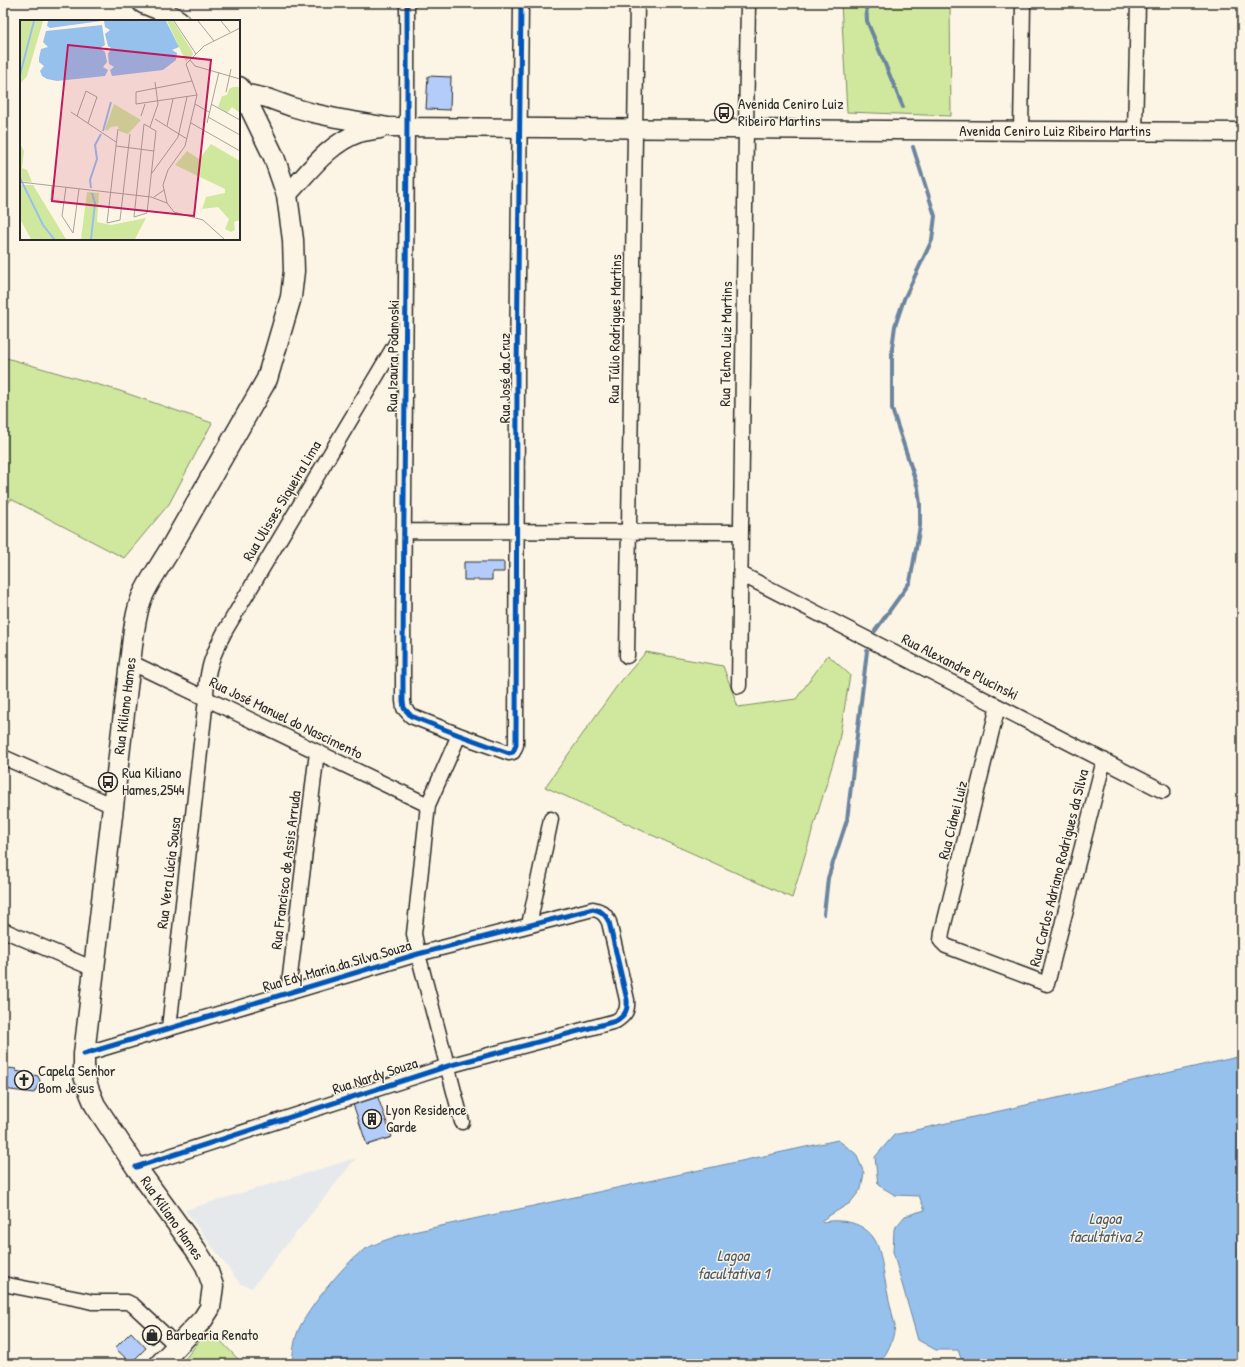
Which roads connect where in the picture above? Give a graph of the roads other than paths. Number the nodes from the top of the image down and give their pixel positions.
1 (142, 3) edge
2 (407, 3) edge
3 (521, 3) edge
4 (637, 3) edge
5 (748, 3) edge
6 (1023, 3) edge
7 (1138, 3) edge
8 (178, 20) edge
9 (241, 90) edge
10 (388, 127) junction
11 (408, 127) junction
12 (519, 128) junction
13 (634, 128) junction
14 (746, 129) junction
15 (1021, 131) junction
16 (1135, 132) junction
17 (1242, 132) edge
18 (288, 195) junction
19 (406, 328) junction
20 (403, 531) junction
21 (516, 531) junction
22 (629, 532) junction
23 (741, 532) junction
24 (741, 574) junction
25 (627, 656) dead end
26 (130, 662) junction
27 (739, 686) dead end
28 (206, 699) junction
29 (998, 706) junction
30 (459, 735) junction
31 (317, 752) junction
32 (3, 756) edge
33 (1104, 760) junction
34 (1163, 791) dead end
35 (428, 805) junction
36 (113, 806) junction
37 (551, 819) dead end
38 (529, 925) junction
39 (3, 930) edge
40 (418, 954) junction
41 (94, 968) junction
42 (1047, 984) joint
43 (288, 992) junction
44 (624, 1016) joint
45 (169, 1028) junction
46 (84, 1054) junction
47 (448, 1066) junction
48 (462, 1122) dead end
49 (136, 1167) junction
50 (3, 1284) edge
51 (177, 1346) junction
52 (160, 1364) edge

1 - 8 main road
2 - 11 street, Rua Izaura Podanoski
3 - 12 street, Rua José da Cruz
4 - 13 street, Rua Túlio Rodrigues Martins
5 - 14 street, Rua Telmo Luiz Martins
6 - 15 street
7 - 16 street
9 - 10 street, Avenida Ceniro Luiz Ribeiro Martins
9 - 18 main road, Rua Kiliano Hames
10 - 11 street, Avenida Ceniro Luiz Ribeiro Martins
10 - 18 street, Avenida Ceniro Luiz Ribeiro Martins
11 - 12 street, Avenida Ceniro Luiz Ribeiro Martins
11 - 19 street, Rua Izaura Podanoski
12 - 13 street, Avenida Ceniro Luiz Ribeiro Martins
12 - 21 street, Rua José da Cruz
13 - 14 street, Avenida Ceniro Luiz Ribeiro Martins
13 - 22 street, Rua Túlio Rodrigues Martins
14 - 15 street, Avenida Ceniro Luiz Ribeiro Martins
14 - 23 street, Rua Telmo Luiz Martins
15 - 16 street, Avenida Ceniro Luiz Ribeiro Martins
16 - 17 street, Avenida Ceniro Luiz Ribeiro Martins
18 - 26 main road, Rua Kiliano Hames
19 - 20 street, Rua Izaura Podanoski
19 - 28 street, Rua Ulisses Siqueira Lima
20 - 21 street
20 - 30 street, Rua Izaura Podanoski
21 - 22 street
21 - 30 street, Rua José da Cruz
22 - 23 street
22 - 25 street, Rua Túlio Rodrigues Martins
23 - 24 street, Rua Telmo Luiz Martins
24 - 27 street, Rua Telmo Luiz Martins
24 - 29 street, Rua Alexandre Plucinski
26 - 28 street, Rua José Manuel do Nascimento
26 - 36 main road, Rua Kiliano Hames
28 - 31 street, Rua José Manuel do Nascimento
28 - 45 street, Rua Vera Lúcia Sousa
29 - 33 street, Rua Alexandre Plucinski
29 - 42 street, Rua Cidnei Luiz
30 - 35 street
31 - 35 street, Rua José Manuel do Nascimento
31 - 43 street, Rua Francisco de Assis Arruda
32 - 36 street
33 - 34 street, Rua Alexandre Plucinski
33 - 42 street, Rua Carlos Adriano Rodrigues da Silva
35 - 40 street
36 - 41 main road, Rua Kiliano Hames
37 - 38 street
38 - 40 street, Rua Edy Maria da Silva Souza
38 - 44 street, Rua Edy Maria da Silva Souza
39 - 41 street
40 - 43 street, Rua Edy Maria da Silva Souza
40 - 47 street
41 - 46 main road, Rua Kiliano Hames
43 - 45 street, Rua Edy Maria da Silva Souza
44 - 47 street, Rua Nardy Souza
45 - 46 street, Rua Edy Maria da Silva Souza
46 - 49 main road, Rua Kiliano Hames
47 - 48 street
47 - 49 street, Rua Nardy Souza
49 - 51 main road, Rua Kiliano Hames
50 - 51 street
51 - 52 main road, Rua Kiliano Hames

